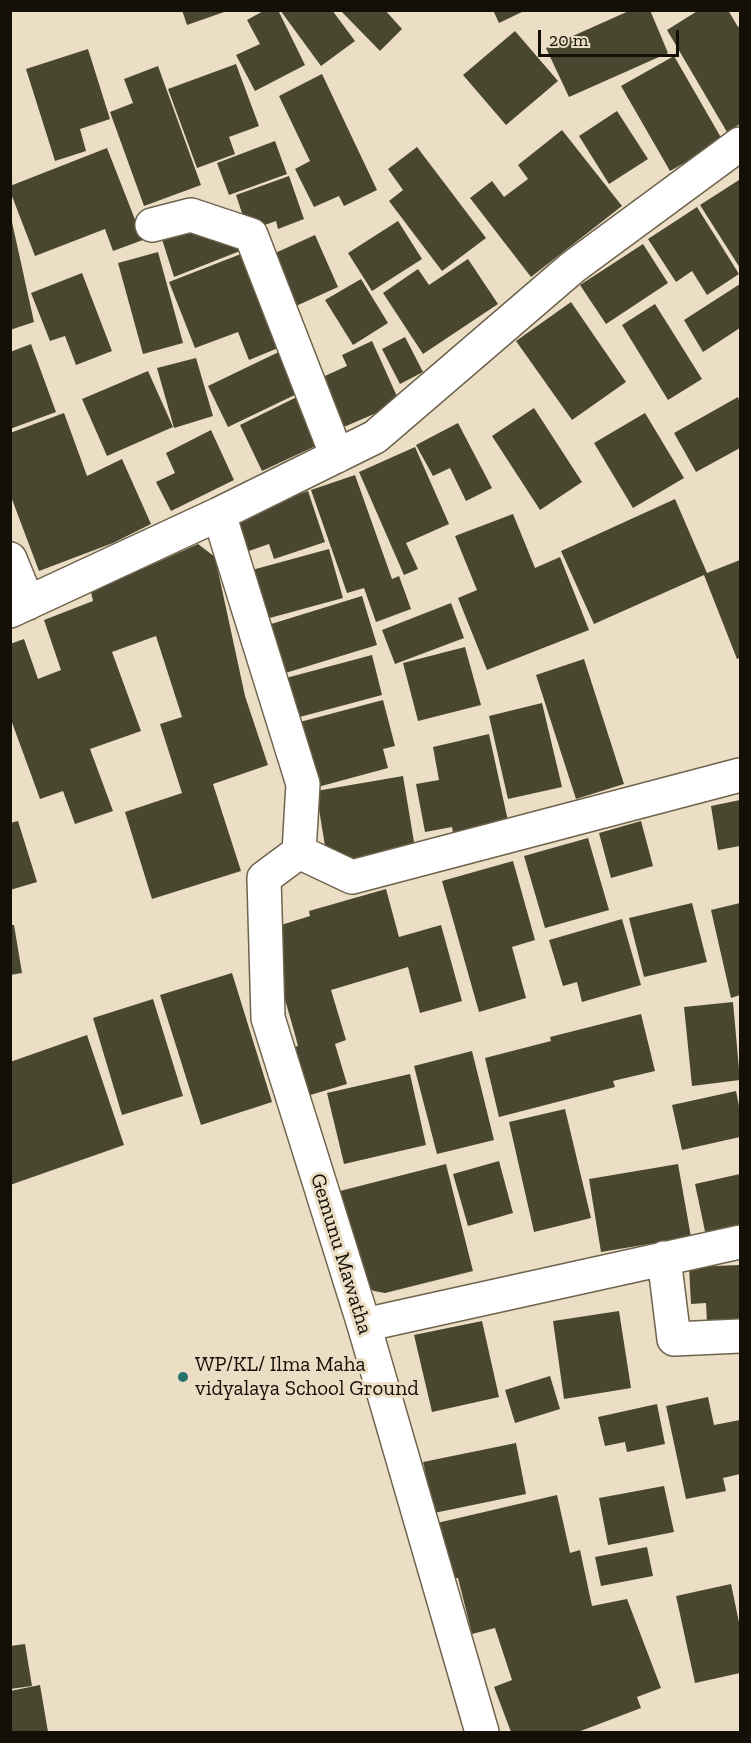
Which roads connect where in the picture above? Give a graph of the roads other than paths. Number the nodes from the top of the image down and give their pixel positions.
1 (741, 144) edge
2 (152, 225) dead end
3 (337, 456) junction
4 (219, 514) junction
5 (10, 559) edge
6 (19, 607) edge
7 (741, 775) edge
8 (299, 852) junction
9 (741, 1242) edge
10 (664, 1258) junction
11 (364, 1324) junction
12 (741, 1336) edge
13 (482, 1732) edge

1 - 3 street
2 - 3 street
3 - 4 street
4 - 6 street
4 - 8 street
5 - 6 street
7 - 8 street
8 - 11 street, Gemunu Mawatha
9 - 10 street
10 - 11 street
10 - 12 street
11 - 13 street, Gemunu Mawatha

